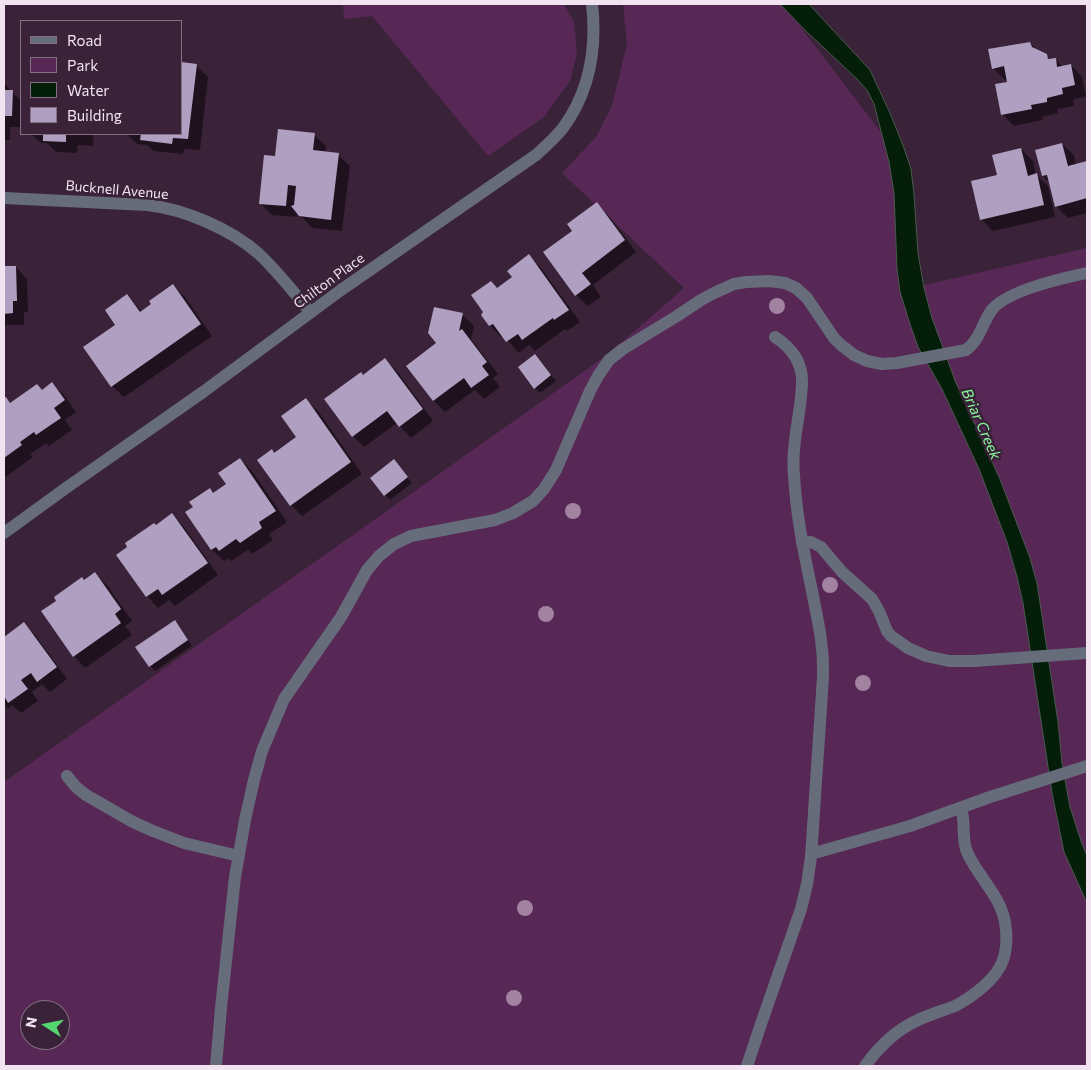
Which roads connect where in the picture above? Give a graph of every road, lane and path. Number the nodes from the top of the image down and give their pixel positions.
1 (592, 4) edge
2 (4, 198) edge
3 (1087, 273) edge
4 (310, 312) junction
5 (775, 337) dead end
6 (4, 533) edge
7 (802, 542) junction
8 (1087, 652) edge
9 (1087, 766) edge
10 (67, 776) dead end
11 (961, 808) junction
12 (811, 853) junction
13 (239, 856) junction
14 (216, 1066) edge
15 (747, 1066) edge
16 (866, 1066) edge

1 - 4 street, Chilton Place
2 - 4 street, Bucknell Avenue
3 - 13 street
4 - 6 street, Chilton Place
5 - 7 street
7 - 8 street
7 - 12 street
9 - 11 street
10 - 13 street
11 - 12 street
11 - 16 street
12 - 15 street
13 - 14 street

